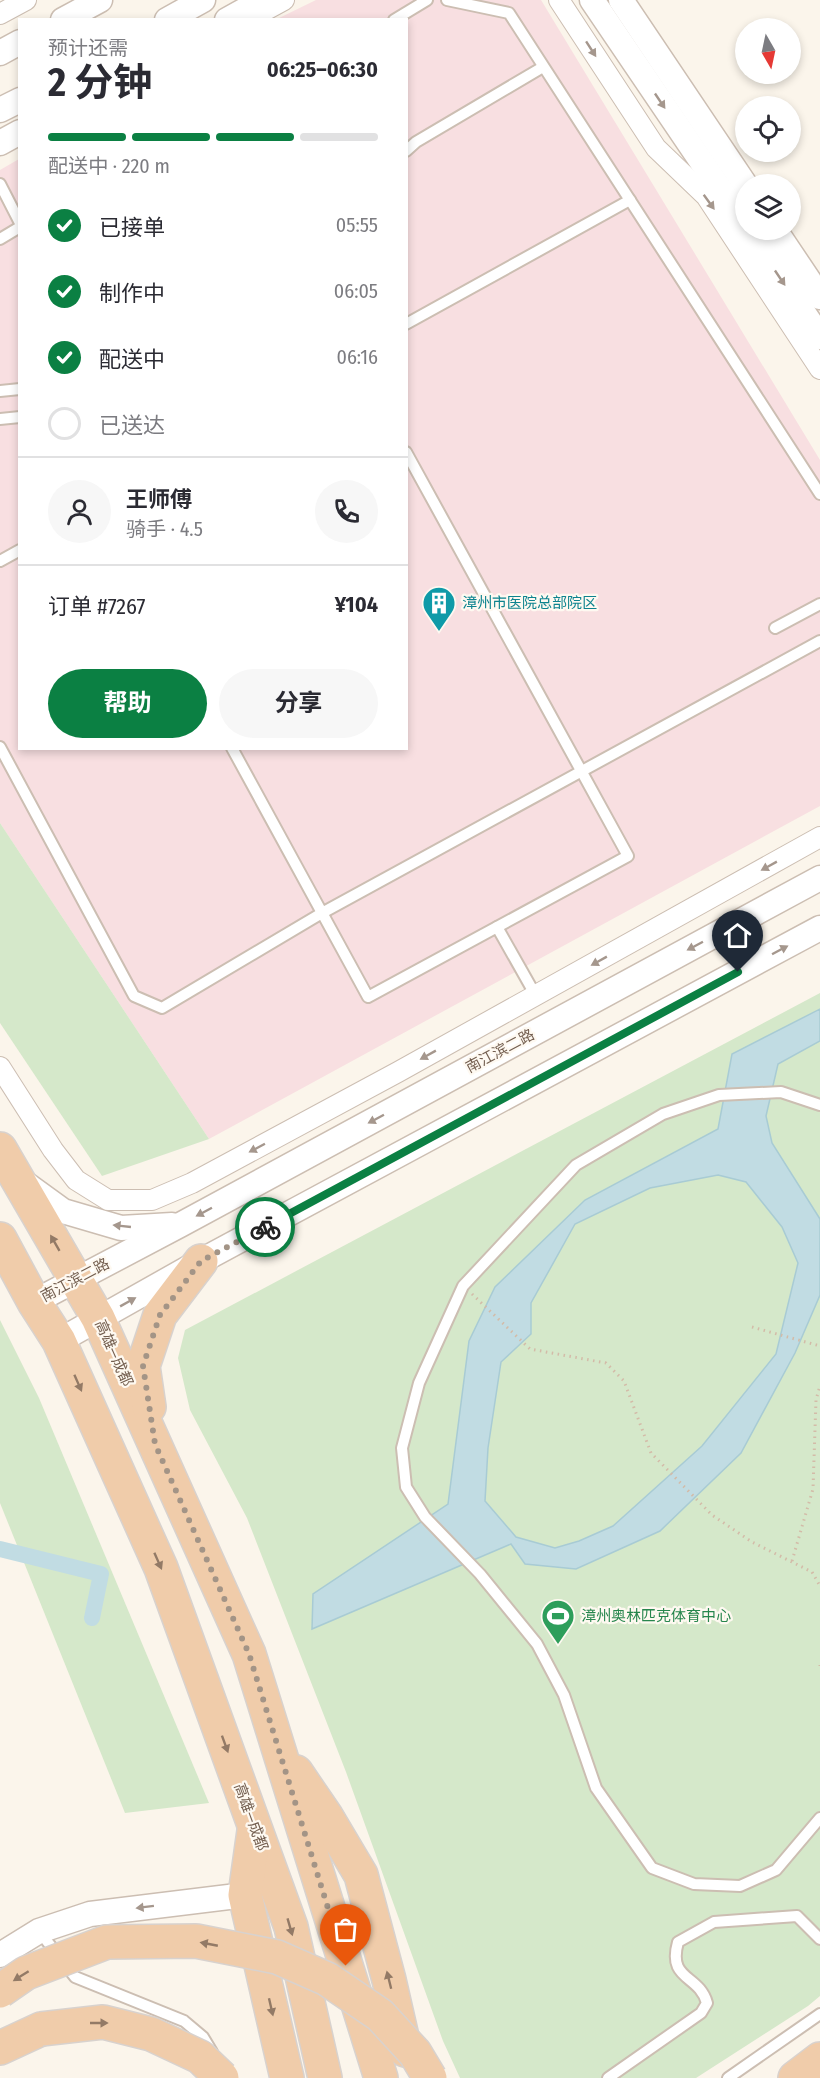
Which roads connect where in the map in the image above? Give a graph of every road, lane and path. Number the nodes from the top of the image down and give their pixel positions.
1 (26, 0) edge
2 (100, 0) edge
3 (263, 0) edge
4 (285, 0) edge
5 (427, 0) edge
6 (447, 0) edge
7 (559, 0) edge
8 (592, 0) edge
9 (621, 0) edge
10 (191, 9) edge
11 (0, 14) edge
12 (67, 18) edge
13 (172, 18) edge
14 (231, 18) edge
15 (253, 18) edge
16 (397, 18) edge
17 (18, 43) edge
18 (0, 53) edge
19 (543, 67) junction
20 (18, 101) edge
21 (0, 110) edge
22 (18, 133) edge
23 (0, 143) edge
24 (408, 149) edge
25 (738, 174) edge
26 (0, 184) edge
27 (630, 200) junction
28 (735, 212) edge
29 (18, 221) edge
30 (18, 226) edge
31 (0, 239) edge
32 (754, 240) edge
33 (782, 240) edge
34 (820, 297) edge
35 (408, 323) edge
36 (820, 337) edge
37 (820, 369) edge
38 (18, 389) edge
39 (0, 392) edge
40 (18, 417) edge
41 (0, 419) edge
42 (408, 456) edge
43 (820, 494) edge
44 (18, 551) edge
45 (0, 561) edge
46 (820, 604) edge
47 (776, 628) dead end
48 (820, 641) edge
49 (0, 747) edge
50 (233, 750) edge
51 (581, 771) junction
52 (820, 837) edge
53 (820, 878) edge
54 (322, 913) junction
55 (497, 927) junction
56 (820, 928) edge
57 (536, 996) junction
58 (0, 1067) edge
59 (820, 1105) edge
60 (0, 1149) edge
61 (16, 1177) junction
62 (180, 1225) junction
63 (0, 1239) edge
64 (201, 1261) junction
65 (76, 1280) junction
66 (463, 1286) junction
67 (33, 1302) junction
68 (98, 1318) junction
69 (752, 1328) dead end
70 (59, 1341) junction
71 (818, 1346) edge
72 (820, 1386) edge
73 (155, 1444) junction
74 (792, 1561) junction
75 (820, 1586) edge
76 (276, 1743) junction
77 (820, 1818) edge
78 (255, 1826) junction
79 (244, 1895) junction
80 (39, 1931) junction
81 (820, 1939) edge
82 (0, 1955) edge
83 (0, 1991) edge
84 (820, 2014) edge
85 (0, 2048) edge
86 (820, 2059) edge
87 (729, 2077) edge
88 (221, 2078) edge
89 (287, 2078) edge
90 (325, 2078) edge
91 (381, 2078) edge
92 (411, 2078) edge
93 (430, 2078) edge
94 (608, 2078) edge
95 (795, 2078) edge

1 - 11 street
2 - 12 street
3 - 14 street
4 - 15 street
5 - 16 lane
6 - 19 lane
7 -> 37 street
8 -> 28 street
9 - 25 street
10 - 13 street
17 - 18 street
19 - 24 lane
19 - 27 lane
20 - 21 street
22 - 23 street
26 - 29 lane
27 - 35 lane
27 - 43 lane
30 - 31 lane
32 -> 36 street
33 - 34 street
38 - 39 lane
40 - 41 lane
42 - 51 lane
44 - 45 lane
46 - 47 lane
48 - 51 lane
49 - 54 lane
50 - 54 lane
51 - 54 lane
51 - 55 lane
52 -> 57 street
53 -> 62 street, 南江滨二路
54 - 55 lane
55 - 57 lane
64 -> 56 street
57 -> 58 street
59 - 66 lane
60 - 61 highway, 高雄—成都
62 -> 61 street, 南江滨二路
65 -> 61 highway, 高雄—成都
62 - 65 street, 南江滨二路
63 - 67 highway, 高雄—成都
68 -> 64 street
64 - 73 highway
65 - 67 street, 南江滨二路
65 - 68 highway, 高雄—成都
66 - 74 path
66 - 77 lane
67 - 70 highway, 高雄—成都
68 - 70 street
68 - 73 highway, 高雄—成都
69 - 71 path
70 -> 78 highway, 高雄—成都
72 - 74 path
73 - 76 highway, 高雄—成都
74 - 75 path
76 - 91 highway, 高雄—成都
92 -> 76 highway
78 - 79 highway
78 -> 90 highway, 高雄—成都
79 -> 80 street
79 -> 89 highway
80 - 82 street
80 - 88 lane
81 - 94 lane
93 -> 83 highway, bridge
84 - 87 lane
85 -> 88 highway, bridge
86 - 95 highway

